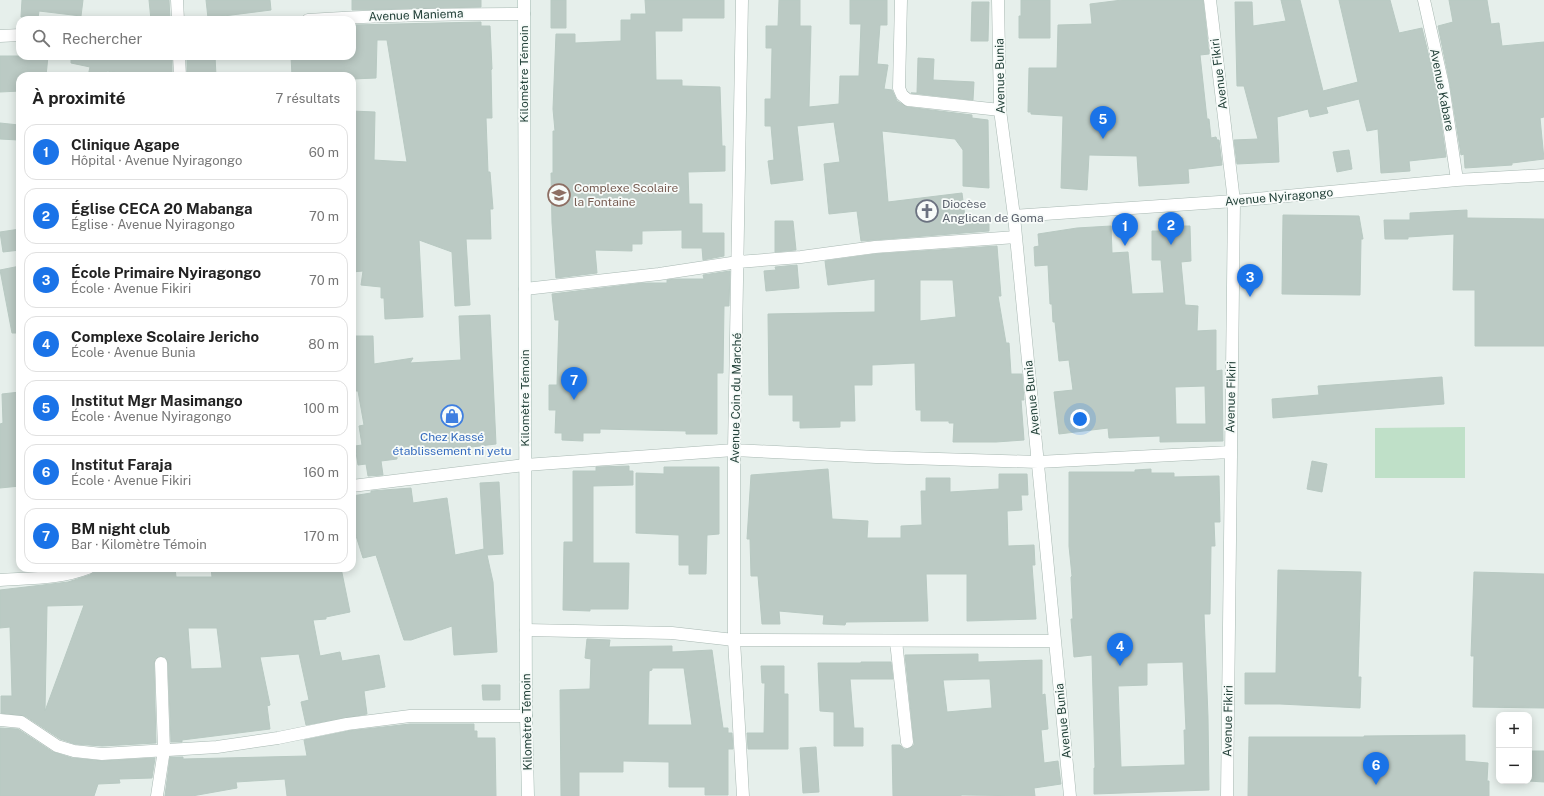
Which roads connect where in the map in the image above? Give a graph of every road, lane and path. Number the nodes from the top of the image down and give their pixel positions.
1 (177, 0) edge
2 (524, 0) edge
3 (742, 0) edge
4 (901, 0) edge
5 (998, 0) edge
6 (1210, 0) edge
7 (1424, 0) edge
8 (524, 14) junction
9 (178, 16) edge
10 (356, 18) edge
11 (16, 35) edge
12 (0, 36) edge
13 (179, 60) edge
14 (180, 72) edge
15 (1000, 110) junction
16 (1544, 175) edge
17 (1457, 180) junction
18 (1234, 201) junction
19 (1014, 216) junction
20 (1016, 237) junction
21 (738, 262) junction
22 (524, 289) junction
23 (734, 450) junction
24 (1230, 452) junction
25 (1038, 462) junction
26 (525, 465) junction
27 (356, 486) edge
28 (78, 572) edge
29 (0, 580) edge
30 (526, 630) junction
31 (734, 640) junction
32 (896, 641) junction
33 (1055, 642) junction
34 (161, 663) dead end
35 (526, 716) junction
36 (0, 720) edge
37 (907, 742) dead end
38 (164, 750) junction
39 (157, 796) edge
40 (528, 796) edge
41 (742, 796) edge
42 (1070, 796) edge
43 (1227, 796) edge

1 - 9 street
2 - 8 street, Kilomètre Témoin
3 - 21 street, Avenue Coin du Marché
4 - 15 street
5 - 15 street, Avenue Bunia
6 - 18 street, Avenue Fikiri
7 - 17 street, Avenue Kabare
8 - 10 street, Avenue Maniema
8 - 22 street, Kilomètre Témoin
11 - 12 street
13 - 14 street
15 - 19 street, Avenue Bunia
16 - 17 street, Avenue Nyiragongo
17 - 18 street, Avenue Nyiragongo
18 - 19 street, Avenue Nyiragongo
18 - 24 street, Avenue Fikiri
19 - 20 street, Avenue Bunia
20 - 21 street
20 - 25 street, Avenue Bunia
21 - 22 street
21 - 23 street, Avenue Coin du Marché
22 - 26 street, Kilomètre Témoin
23 - 25 street
23 - 26 street
23 - 31 street, Avenue Coin du Marché
24 - 25 street
24 - 43 street, Avenue Fikiri
25 - 33 street, Avenue Bunia
26 - 27 street
26 - 30 street, Kilomètre Témoin
28 - 29 street
30 - 31 street
30 - 35 street, Kilomètre Témoin
31 - 32 street
31 - 41 street, Avenue Coin du Marché
32 - 33 street
32 - 37 street
33 - 42 street, Avenue Bunia
34 - 38 street
35 - 38 street
35 - 40 street, Kilomètre Témoin
36 - 38 street
38 - 39 street

